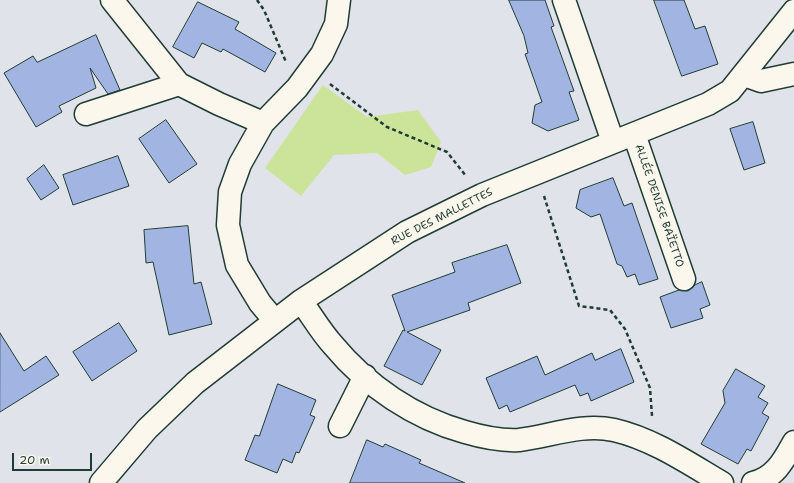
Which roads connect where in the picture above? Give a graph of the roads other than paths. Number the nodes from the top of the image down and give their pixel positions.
1 (112, 0) edge
2 (339, 0) edge
3 (564, 0) edge
4 (794, 11) edge
5 (794, 74) edge
6 (744, 75) junction
7 (179, 84) junction
8 (86, 114) dead end
9 (263, 123) junction
10 (634, 134) junction
11 (613, 142) junction
12 (684, 279) dead end
13 (301, 301) junction
14 (275, 321) junction
15 (365, 376) junction
16 (340, 426) dead end
17 (794, 442) edge
18 (784, 476) edge
19 (717, 482) edge
20 (101, 483) edge
21 (753, 483) edge

1 - 7 street
2 - 9 street
3 - 11 street
4 - 6 street, RUE DES MALLETTES
5 - 6 street
6 - 10 street, RUE DES MALLETTES
7 - 8 street
7 - 9 street
9 - 14 street
10 - 11 street, RUE DES MALLETTES
10 - 12 street, ALLÉE DENISE BAÏETTO
11 - 13 street, RUE DES MALLETTES
13 - 14 street, RUE DES MALLETTES
13 - 15 street
14 - 20 street, RUE DES MALLETTES
15 - 16 street
15 - 19 street
17 - 18 street
18 - 21 street

